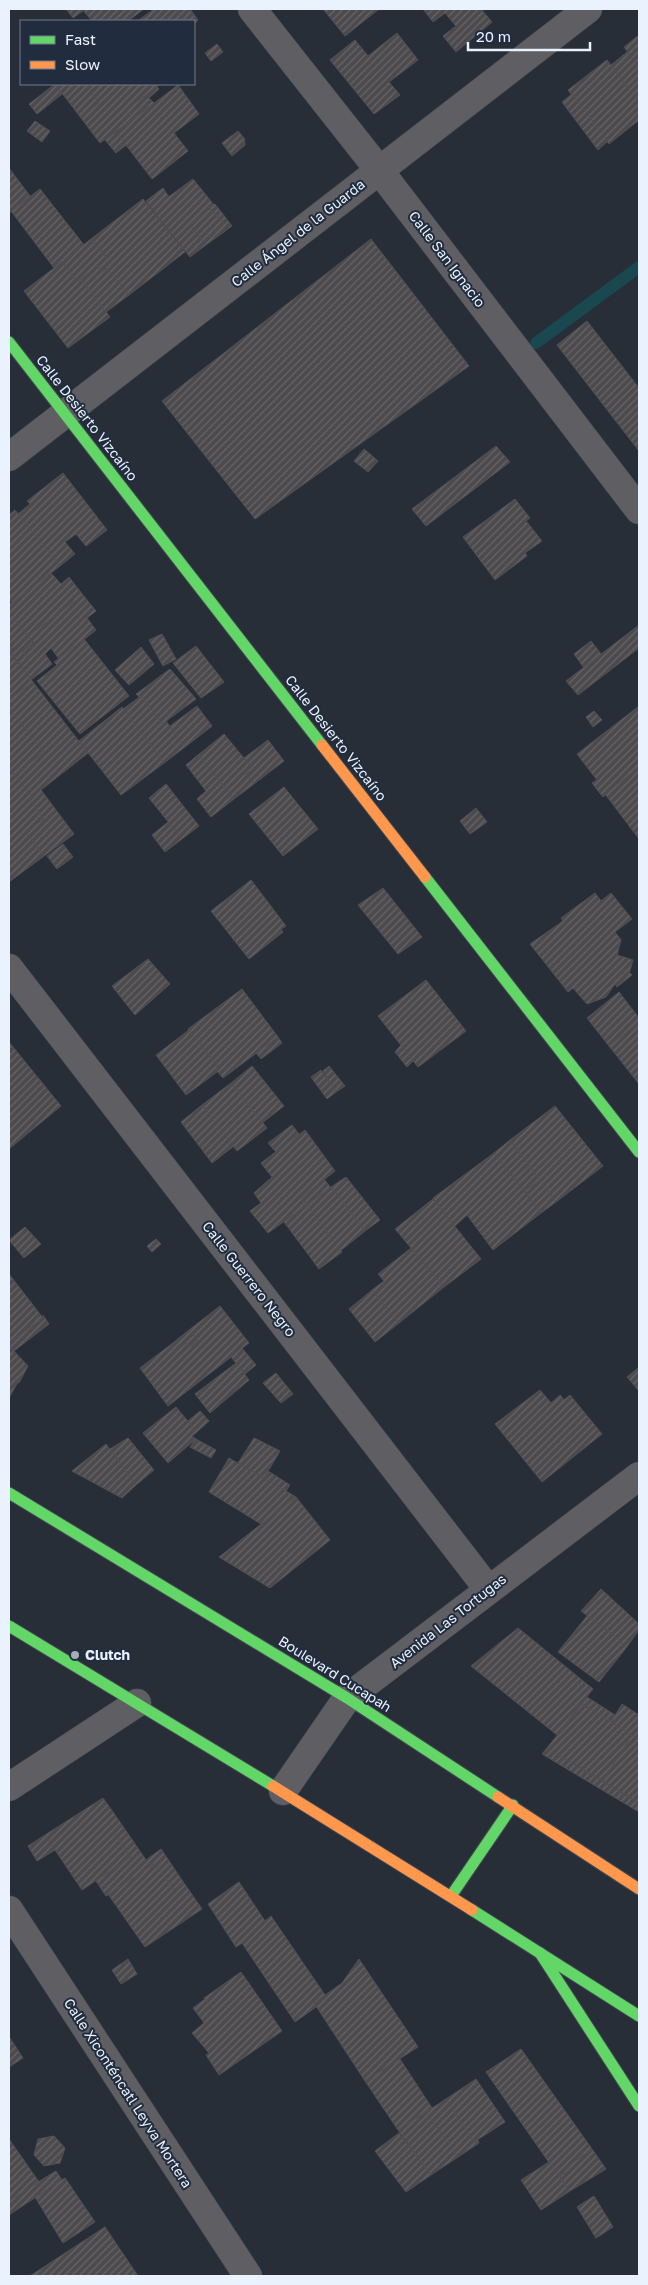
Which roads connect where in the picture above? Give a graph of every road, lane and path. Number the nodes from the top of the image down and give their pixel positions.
1 (252, 9) edge
2 (588, 9) edge
3 (379, 170) junction
4 (9, 342) edge
5 (65, 415) junction
6 (9, 457) edge
7 (639, 510) edge
8 (9, 968) edge
9 (639, 1152) edge
10 (639, 1476) edge
11 (9, 1493) edge
12 (488, 1589) junction
13 (9, 1626) edge
14 (347, 1698) junction
15 (137, 1703) junction
16 (9, 1787) edge
17 (283, 1792) junction
18 (513, 1805) junction
19 (639, 1888) edge
20 (452, 1896) junction
21 (9, 1910) edge
22 (540, 1953) junction
23 (639, 2016) edge
24 (639, 2106) edge
25 (248, 2276) edge

1 - 3 street, Calle San Ignacio
2 - 3 street, Calle Ángel de la Guarda
3 - 5 street, Calle Ángel de la Guarda
3 - 7 street, Calle San Ignacio
4 - 5 main road, Calle Desierto Vizcaíno
5 - 6 street, Calle Ángel de la Guarda
5 - 9 main road, Calle Desierto Vizcaíno
8 - 12 street, Calle Guerrero Negro
10 - 12 street, Avenida Las Tortugas
11 - 14 main road, Boulevard Cucapah
12 - 14 street, Avenida Las Tortugas
13 - 15 main road
14 - 17 street, Avenida Las Tortugas
14 - 18 main road, Boulevard Cucapah
15 - 16 street
15 - 17 main road
17 - 20 main road
18 - 19 main road, Boulevard Cucapah
18 - 20 main road
20 - 22 main road
21 - 25 street, Calle Xiconténcatl Leyva Mortera
22 - 23 main road
22 - 24 main road

